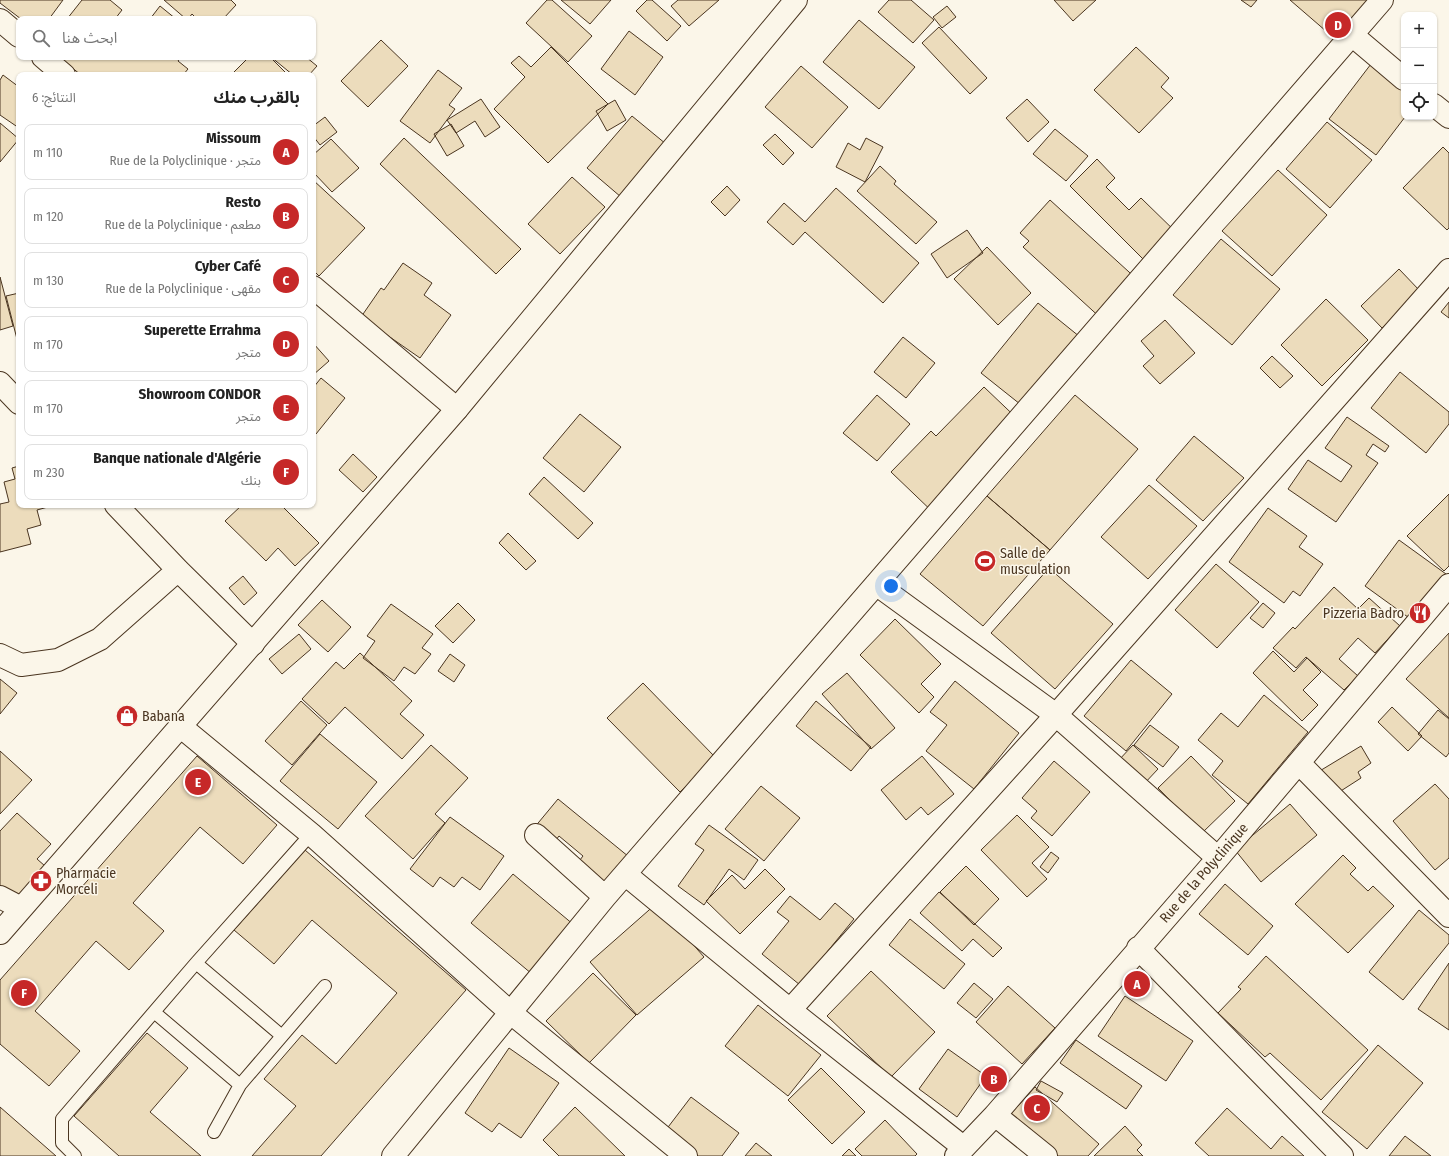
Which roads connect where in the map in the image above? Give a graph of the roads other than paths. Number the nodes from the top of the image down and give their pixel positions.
1 (796, 0) edge
2 (1382, 0) edge
3 (0, 20) edge
4 (16, 33) edge
5 (1352, 35) junction
6 (46, 60) edge
7 (60, 72) edge
8 (1401, 76) edge
9 (1437, 108) edge
10 (1449, 118) edge
11 (1449, 270) edge
12 (316, 290) edge
13 (0, 384) edge
14 (16, 400) edge
15 (457, 409) junction
16 (123, 508) edge
17 (178, 570) junction
18 (876, 584) junction
19 (1449, 585) edge
20 (253, 644) junction
21 (0, 655) edge
22 (1056, 715) junction
23 (180, 726) junction
24 (1299, 763) junction
25 (311, 834) junction
26 (536, 835) dead end
27 (1218, 858) junction
28 (625, 874) junction
29 (0, 897) edge
30 (605, 897) junction
31 (21, 908) junction
32 (1449, 916) edge
33 (0, 933) edge
34 (1138, 948) junction
35 (196, 963) junction
36 (325, 986) dead end
37 (790, 1010) junction
38 (154, 1012) junction
39 (512, 1013) junction
40 (282, 1036) junction
41 (240, 1085) junction
42 (995, 1115) junction
43 (214, 1132) dead end
44 (959, 1152) edge
45 (75, 1156) edge
46 (394, 1156) edge
47 (686, 1156) edge
48 (1046, 1156) edge
49 (1342, 1156) edge

1 - 15 street
2 - 5 street
3 - 4 street
5 - 8 street
5 - 18 street
6 - 7 street
9 - 10 street
11 - 22 street
12 - 15 street
13 - 14 street
15 - 20 street
16 - 17 street
17 - 20 street
17 - 21 street
18 - 22 street
18 - 28 street
19 - 24 street, Rue de la Polyclinique
20 - 23 street
22 - 27 street
22 - 37 street
23 - 25 street
23 - 31 street
24 - 27 street, Rue de la Polyclinique
24 - 32 street
25 - 35 lane
25 - 39 street
26 - 30 street
27 - 34 street, Rue de la Polyclinique
28 - 30 street
28 - 37 street
29 - 31 street
30 - 39 street
31 - 33 street
34 - 42 street, Rue de la Polyclinique
34 - 49 street
35 - 38 lane
35 - 40 lane
36 - 40 lane
37 - 44 street
38 - 41 lane
38 - 45 lane
39 - 46 street
39 - 47 street
40 - 41 lane
41 - 43 lane
42 - 44 street, Rue de la Polyclinique
42 - 48 street

